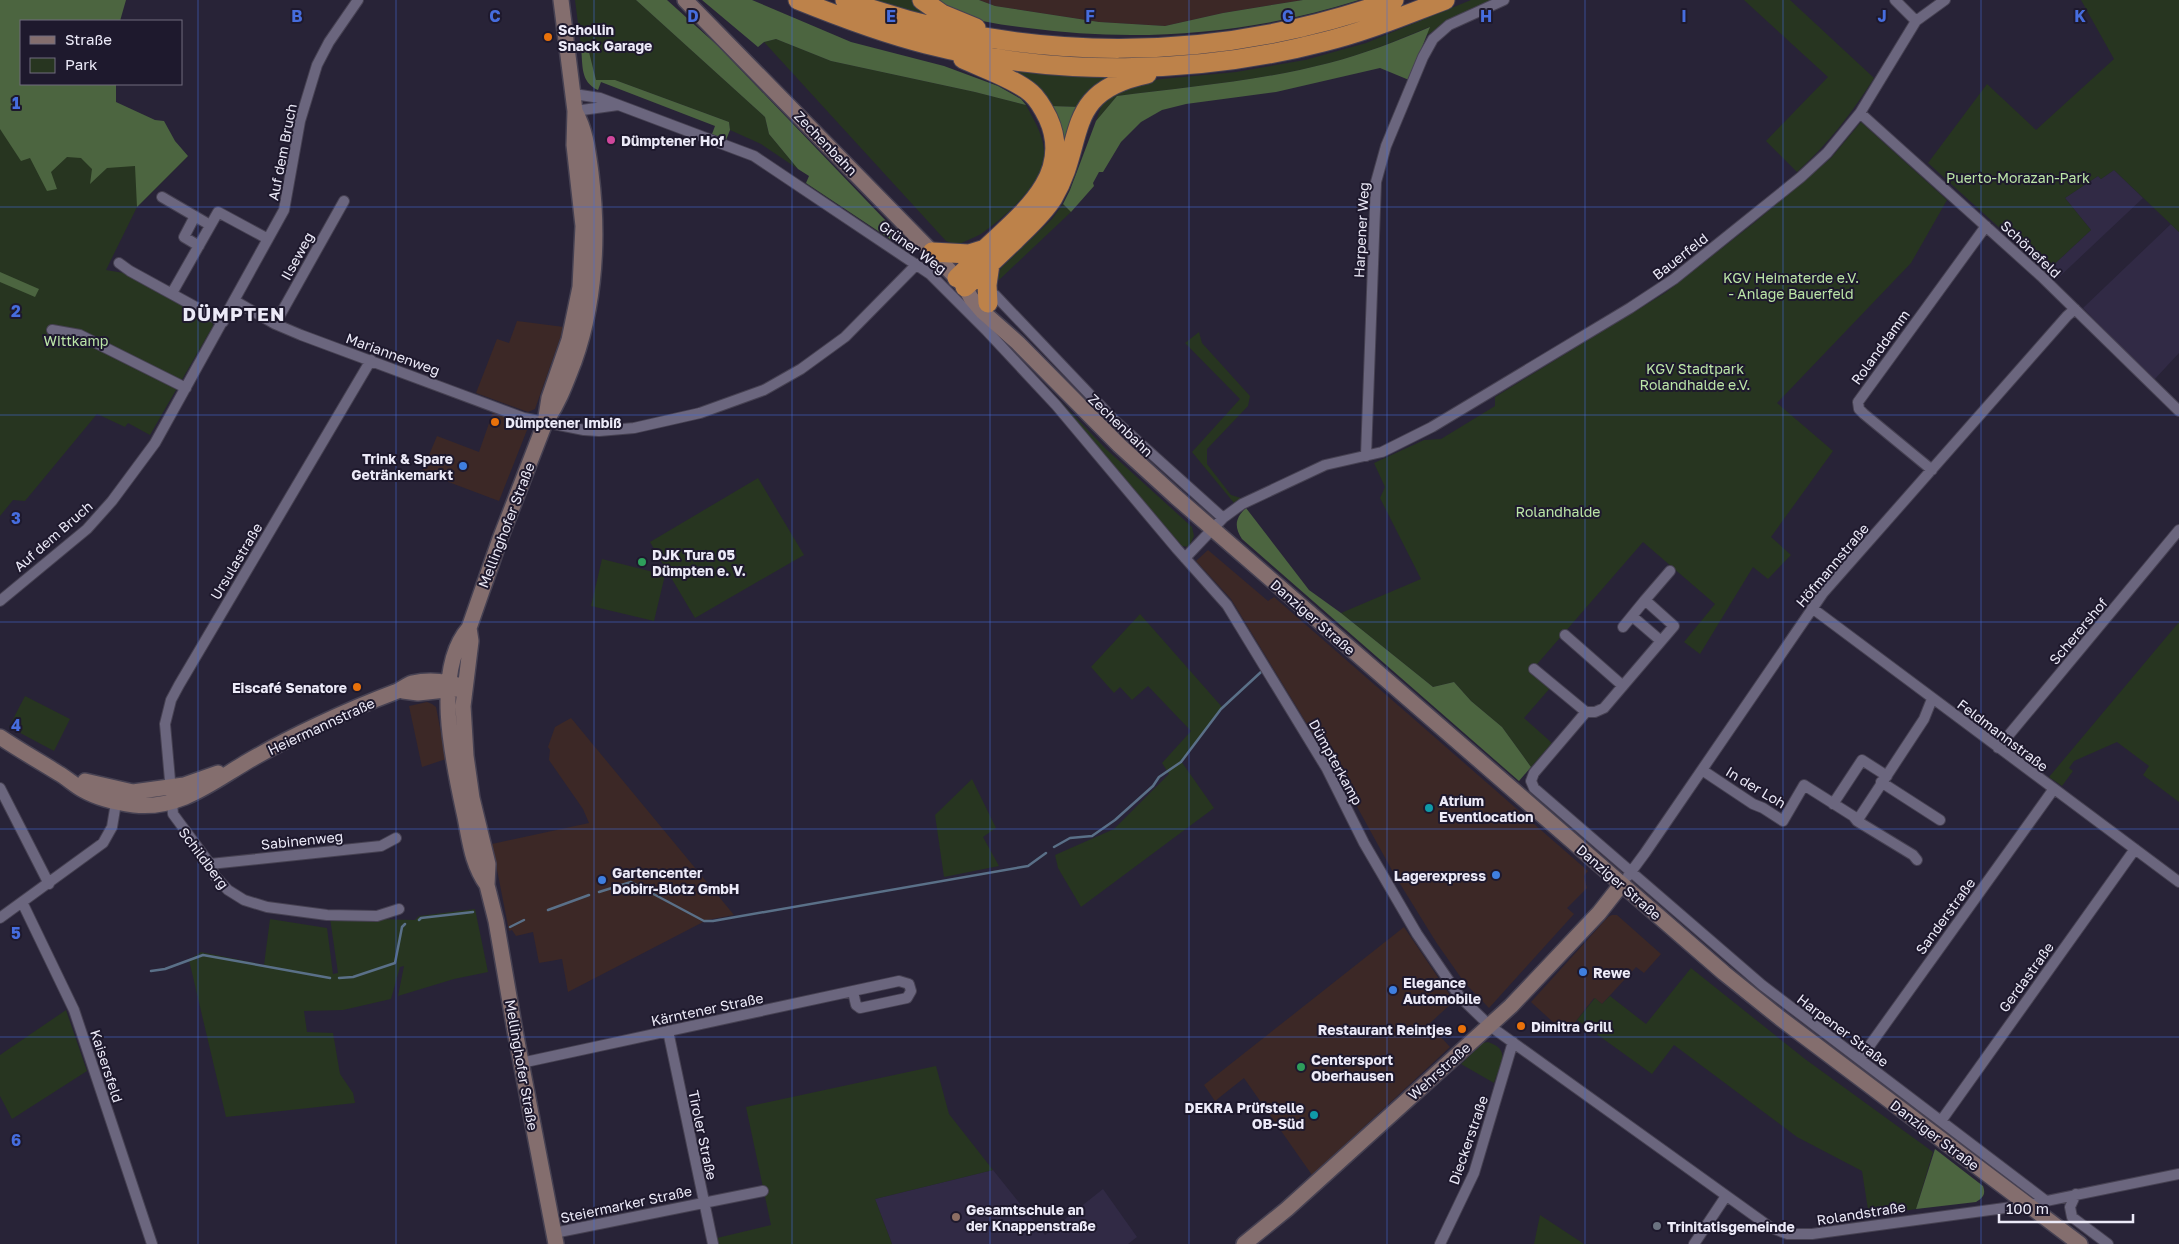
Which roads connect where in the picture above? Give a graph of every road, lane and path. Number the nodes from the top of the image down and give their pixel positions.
1 (358, 0) edge
2 (561, 0) edge
3 (685, 0) edge
4 (798, 0) edge
5 (845, 0) edge
6 (922, 0) edge
7 (1394, 0) edge
8 (1445, 0) edge
9 (1504, 0) edge
10 (1895, 0) edge
11 (1945, 0) edge
12 (1916, 21) junction
13 (927, 44) junction
14 (1027, 44) junction
15 (1200, 63) junction
16 (574, 94) junction
17 (619, 105) junction
18 (576, 111) junction
19 (1860, 113) junction
20 (162, 197) dead end
21 (344, 201) dead end
22 (195, 216) junction
23 (210, 225) junction
24 (1986, 226) junction
25 (268, 240) junction
26 (199, 246) junction
27 (932, 252) junction
28 (987, 256) junction
29 (119, 263) dead end
30 (916, 264) junction
31 (961, 283) junction
32 (172, 293) junction
33 (991, 299) junction
34 (235, 301) junction
35 (2075, 309) junction
36 (223, 322) junction
37 (275, 324) junction
38 (52, 330) dead end
39 (1018, 343) junction
40 (370, 360) junction
41 (186, 388) junction
42 (2179, 411) edge
43 (545, 423) junction
44 (1366, 456) junction
45 (1932, 470) junction
46 (1182, 493) junction
47 (1149, 516) joint
48 (1218, 524) junction
49 (2179, 530) edge
50 (1185, 558) junction
51 (1670, 571) dead end
52 (1645, 600) junction
53 (0, 602) edge
54 (1812, 608) junction
55 (1632, 616) junction
56 (1623, 627) dead end
57 (1565, 635) dead end
58 (1661, 641) junction
59 (1534, 669) dead end
60 (1624, 686) junction
61 (454, 687) junction
62 (1932, 699) junction
63 (1586, 712) junction
64 (0, 737) edge
65 (1998, 748) junction
66 (1702, 770) junction
67 (1884, 779) junction
68 (0, 788) edge
69 (2053, 790) junction
70 (171, 795) junction
71 (117, 796) junction
72 (1834, 804) junction
73 (1857, 820) junction
74 (1940, 820) dead end
75 (396, 838) dead end
76 (2135, 850) junction
77 (1917, 860) dead end
78 (210, 864) junction
79 (1631, 871) junction
80 (2179, 882) edge
81 (49, 884) junction
82 (1621, 885) junction
83 (22, 902) junction
84 (399, 909) dead end
85 (0, 918) edge
86 (1744, 970) junction
87 (1724, 973) junction
88 (853, 992) junction
89 (1490, 1026) junction
90 (668, 1031) junction
91 (1513, 1042) junction
92 (1860, 1059) junction
93 (521, 1063) junction
94 (1941, 1121) junction
95 (2179, 1174) edge
96 (762, 1191) dead end
97 (2076, 1194) junction
98 (1726, 1196) junction
99 (2046, 1201) junction
100 (703, 1202) junction
101 (2027, 1205) junction
102 (555, 1239) edge
103 (1814, 1239) edge
104 (152, 1244) edge
105 (712, 1244) edge
106 (1244, 1244) edge
107 (1440, 1244) edge
108 (1694, 1244) edge
109 (2080, 1244) edge
110 (2108, 1244) edge

1 - 25 street, Auf dem Bruch
2 - 16 main road, Mellinghofer Straße
3 - 27 main road, Zechenbahn
4 - 13 highway
5 - 14 highway
6 - 14 highway
7 - 14 highway
8 - 15 highway
9 - 44 street, Harpener Weg
10 - 12 street
11 - 12 street, Bauerfeld
12 - 19 street, Bauerfeld
13 - 15 highway
13 - 28 highway
15 - 28 highway
16 - 17 street, Grüner Weg
16 - 18 main road, Mellinghofer Straße
17 - 18 street, Grüner Weg
17 - 30 street, Grüner Weg
18 - 43 main road, Mellinghofer Straße
19 - 24 street, Schönefeld
19 - 44 street, Bauerfeld
20 - 22 street
21 - 37 street, Ilseweg
22 - 23 street
22 - 26 street
23 - 25 street
23 - 26 street
24 - 35 street, Schönefeld
24 - 45 street, Rolanddamm
25 - 34 street, Auf dem Bruch
26 - 32 street
27 - 28 highway
27 - 31 main road, Zechenbahn
28 - 31 highway
28 - 33 highway
29 - 32 street
30 - 43 street, Mariannenweg
30 - 47 street, Grüner Weg
31 - 33 main road, Zechenbahn
31 - 39 main road, Zechenbahn
32 - 36 street
33 - 39 main road, Zechenbahn
33 - 46 street, Zechenbahn
34 - 36 street, Auf dem Bruch
34 - 37 street, Mariannenweg
35 - 42 street, Schönefeld
35 - 45 street, Höfmannstraße
36 - 41 street, Auf dem Bruch
37 - 40 street, Mariannenweg
38 - 41 street
39 - 46 main road, Zechenbahn
40 - 43 street, Mariannenweg
40 - 70 street, Ursulastraße
41 - 53 street, Auf dem Bruch
43 - 61 main road, Mellinghofer Straße
44 - 48 street, Bauerfeld
45 - 54 street, Höfmannstraße
46 - 48 main road, Danziger Straße
47 - 50 street, Dümpterkamp
48 - 50 street, Bauerfeld
48 - 82 main road, Danziger Straße
49 - 65 street, Scherershof
50 - 89 street, Dümpterkamp
51 - 52 street
52 - 55 street
52 - 58 street
54 - 62 street, Feldmannstraße
54 - 66 street, Höfmannstraße
55 - 56 street
55 - 58 street
57 - 60 street
58 - 60 street
59 - 63 street
60 - 63 street
61 - 70 main road, Heiermannstraße
61 - 93 main road, Mellinghofer Straße
62 - 65 street, Feldmannstraße
62 - 67 street
63 - 79 street, Danziger Straße
64 - 71 main road
65 - 69 street, Feldmannstraße
66 - 72 street, In der Loh
66 - 79 street, Höfmannstraße
67 - 72 street
67 - 73 street
67 - 74 street
68 - 81 street
69 - 76 street, Feldmannstraße
69 - 92 street, Sanderstraße
70 - 71 main road, Heiermannstraße
70 - 78 street, Schildberg
71 - 81 street
72 - 73 street, In der Loh
73 - 77 street, In der Loh
75 - 78 street, Sabinenweg
76 - 80 street, Feldmannstraße
76 - 94 street, Gerdastraße
78 - 84 street, Schildberg
79 - 82 street, Höfmannstraße
79 - 86 street, Harpener Straße
81 - 83 street
82 - 87 main road, Danziger Straße
82 - 89 main road, Wehrstraße
83 - 85 street
83 - 104 street, Kaisersfeld
86 - 87 street
86 - 92 street, Harpener Straße
87 - 101 main road, Danziger Straße
88 - 88 street, Kärntener Straße
88 - 90 street, Kärntener Straße
89 - 91 street, Rolandstraße
89 - 106 main road, Wehrstraße
90 - 93 street, Kärntener Straße
90 - 100 street, Tiroler Straße
91 - 98 street, Rolandstraße
91 - 107 street, Dieckerstraße
92 - 94 street, Harpener Straße
93 - 102 main road, Mellinghofer Straße
94 - 99 street, Harpener Straße
95 - 97 street, Rolandstraße
96 - 100 street, Steiermarker Straße
97 - 99 street, Rolandstraße
97 - 110 street
98 - 103 street, Rolandstraße
98 - 108 street
99 - 101 street, Rolandstraße
100 - 102 street, Steiermarker Straße
100 - 105 street, Tiroler Straße
101 - 103 street, Rolandstraße
101 - 109 main road, Danziger Straße

